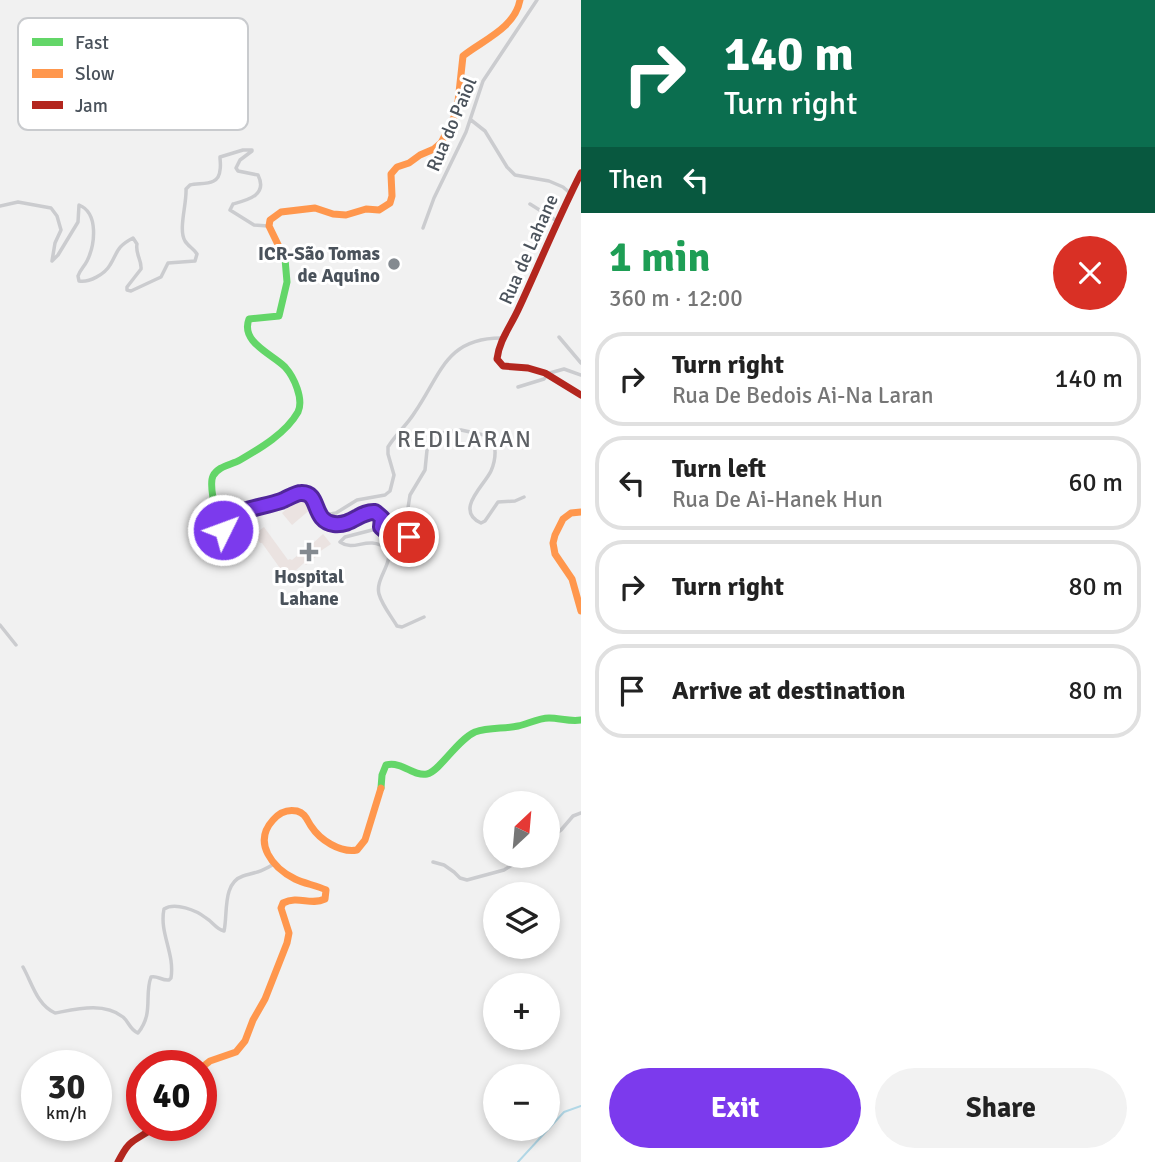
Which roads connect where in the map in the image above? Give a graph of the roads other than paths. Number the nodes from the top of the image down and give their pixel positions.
1 (520, 0) edge
2 (537, 0) edge
3 (474, 121) junction
4 (581, 173) edge
5 (570, 193) junction
6 (530, 204) dead end
7 (0, 206) edge
8 (557, 221) junction
9 (269, 226) junction
10 (423, 228) dead end
11 (559, 337) dead end
12 (503, 338) junction
13 (581, 363) edge
14 (547, 374) junction
15 (581, 375) edge
16 (518, 387) dead end
17 (581, 395) edge
18 (524, 497) dead end
19 (581, 512) edge
20 (319, 516) junction
21 (381, 527) junction
22 (581, 611) edge
23 (424, 617) dead end
24 (0, 625) edge
25 (16, 645) dead end
26 (581, 720) edge
27 (581, 813) edge
28 (560, 831) edge
29 (433, 862) dead end
30 (275, 864) junction
31 (506, 868) edge
32 (23, 967) dead end
33 (217, 1059) edge
34 (134, 1141) edge
35 (118, 1162) edge

1 - 9 main road
2 - 3 street, Rua do Paiol
3 - 5 street
3 - 10 street, Rua do Paiol
4 - 5 main road, Rua de Lahane
5 - 8 main road, Rua de Lahane
6 - 8 street
7 - 9 street
8 - 12 main road, Rua de Lahane
9 - 20 main road
11 - 13 street
12 - 14 main road
12 - 20 street
14 - 15 street
14 - 16 street
14 - 17 main road
18 - 21 street
19 - 22 main road
20 - 21 street
21 - 23 street
24 - 25 street
26 - 30 main road
27 - 28 street
29 - 31 street
30 - 32 street
30 - 33 main road
34 - 35 main road

